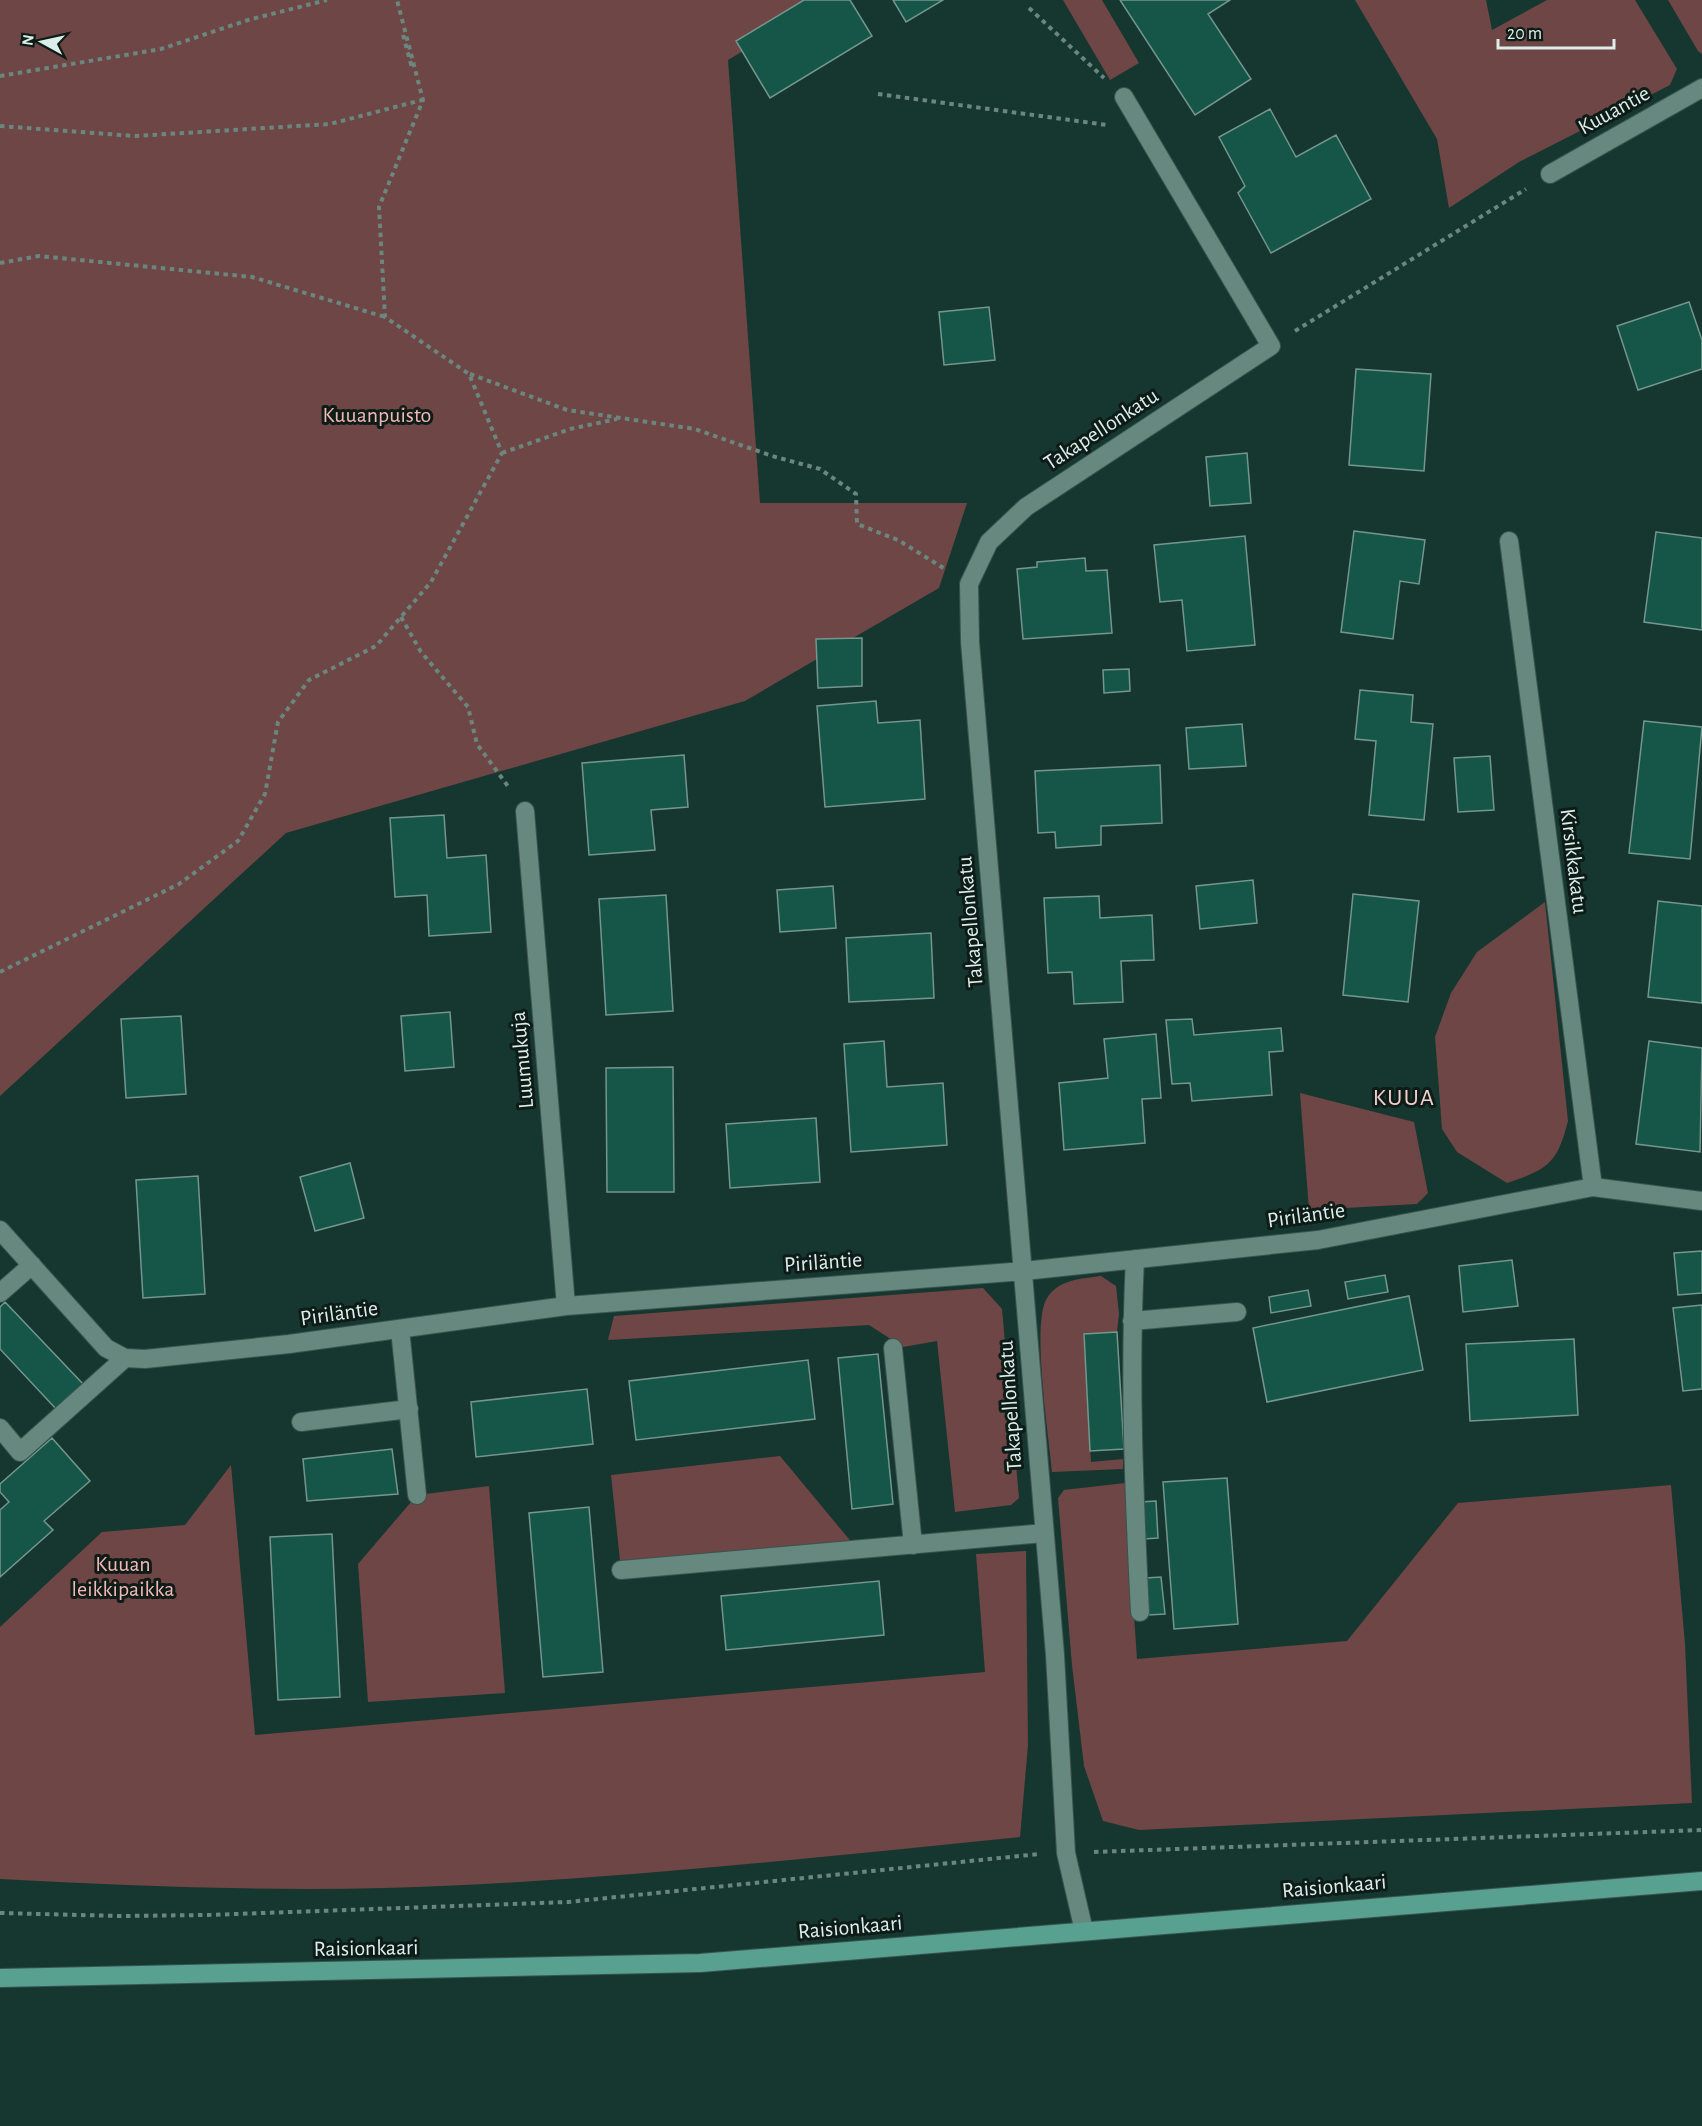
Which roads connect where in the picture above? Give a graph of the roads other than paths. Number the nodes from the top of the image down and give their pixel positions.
1 (1702, 88) edge
2 (1124, 97) road end
3 (1550, 174) road end
4 (1509, 541) dead end
5 (525, 811) road end
6 (1593, 1187) junction
7 (1702, 1201) edge
8 (0, 1230) edge
9 (1135, 1259) junction
10 (32, 1265) junction
11 (1024, 1271) junction
12 (0, 1293) edge
13 (566, 1306) junction
14 (1237, 1312) dead end
15 (1132, 1321) junction
16 (400, 1329) junction
17 (893, 1348) dead end
18 (125, 1358) junction
19 (410, 1409) junction
20 (301, 1422) dead end
21 (0, 1428) edge
22 (417, 1495) dead end
23 (1044, 1533) junction
24 (913, 1545) junction
25 (621, 1570) dead end
26 (1140, 1612) dead end
27 (1702, 1881) edge
28 (1084, 1931) junction
29 (0, 1978) edge

1 - 3 street, Kuuantie
2 - 11 street, Takapellonkatu
4 - 6 street, Kirsikkakatu
5 - 13 street, Luumukuja
6 - 7 street, Piriläntie
6 - 9 street, Piriläntie
8 - 10 street
9 - 11 street, Piriläntie
9 - 15 street
10 - 12 street
10 - 18 street
11 - 13 street, Piriläntie
11 - 23 street, Takapellonkatu
13 - 16 street, Piriläntie
14 - 15 street
15 - 26 street
16 - 18 street, Piriläntie
16 - 19 street
17 - 24 street
18 - 21 street
19 - 20 street
19 - 22 street
23 - 24 street
23 - 28 street, Takapellonkatu
24 - 25 street
27 - 28 main road, Raisionkaari
28 - 29 main road, Raisionkaari

